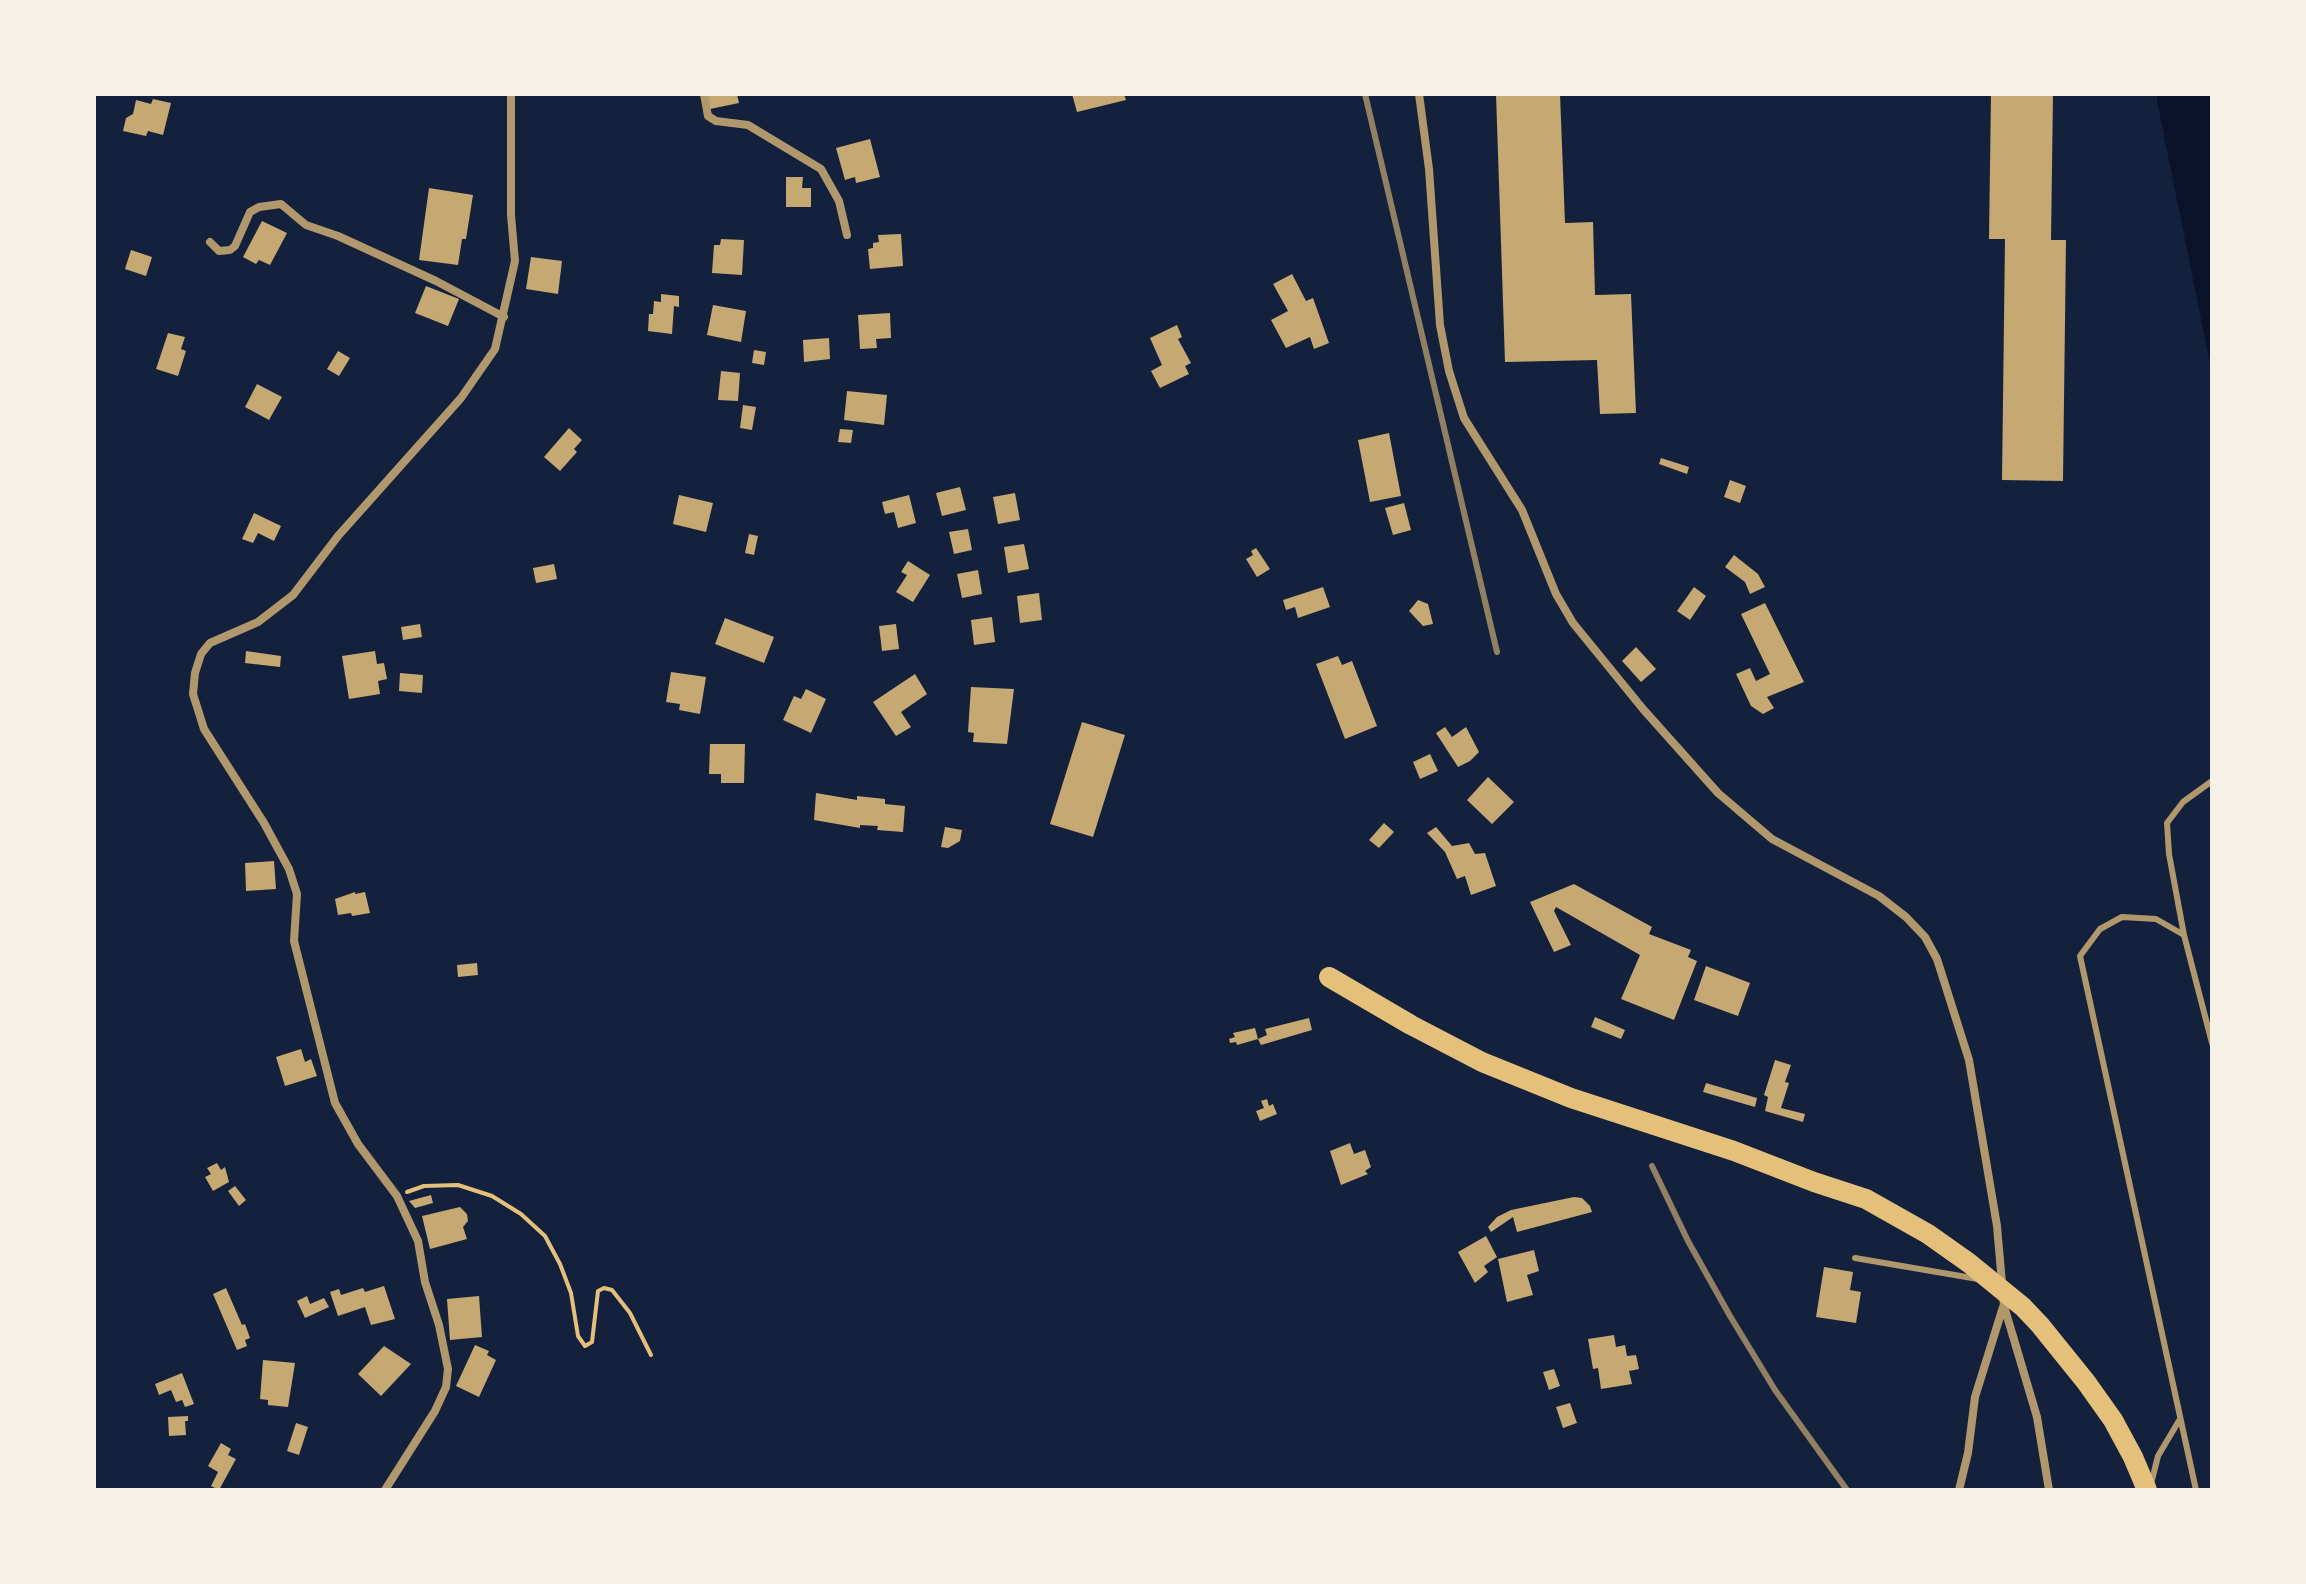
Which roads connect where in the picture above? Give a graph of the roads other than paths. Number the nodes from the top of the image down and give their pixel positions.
1 (511, 94) edge
2 (704, 94) edge
3 (1419, 94) edge
4 (847, 235) dead end
5 (210, 242) dead end
6 (504, 317) junction
7 (2212, 781) edge
8 (2184, 935) junction
9 (1329, 977) dead end
10 (2212, 1043) edge
11 (1855, 1258) dead end
12 (2002, 1282) junction
13 (2004, 1306) junction
14 (2180, 1419) junction
15 (385, 1490) edge
16 (1959, 1490) edge
17 (2049, 1490) edge
18 (2148, 1490) edge
19 (2196, 1490) edge

1 - 6 street
2 - 4 street
3 - 12 street
5 - 6 street
6 - 15 street
7 - 8 lane
8 - 10 lane
8 - 14 lane
9 - 18 highway
11 - 12 lane
12 - 13 street
13 - 16 street
13 - 17 street
14 - 18 lane
14 - 19 lane

